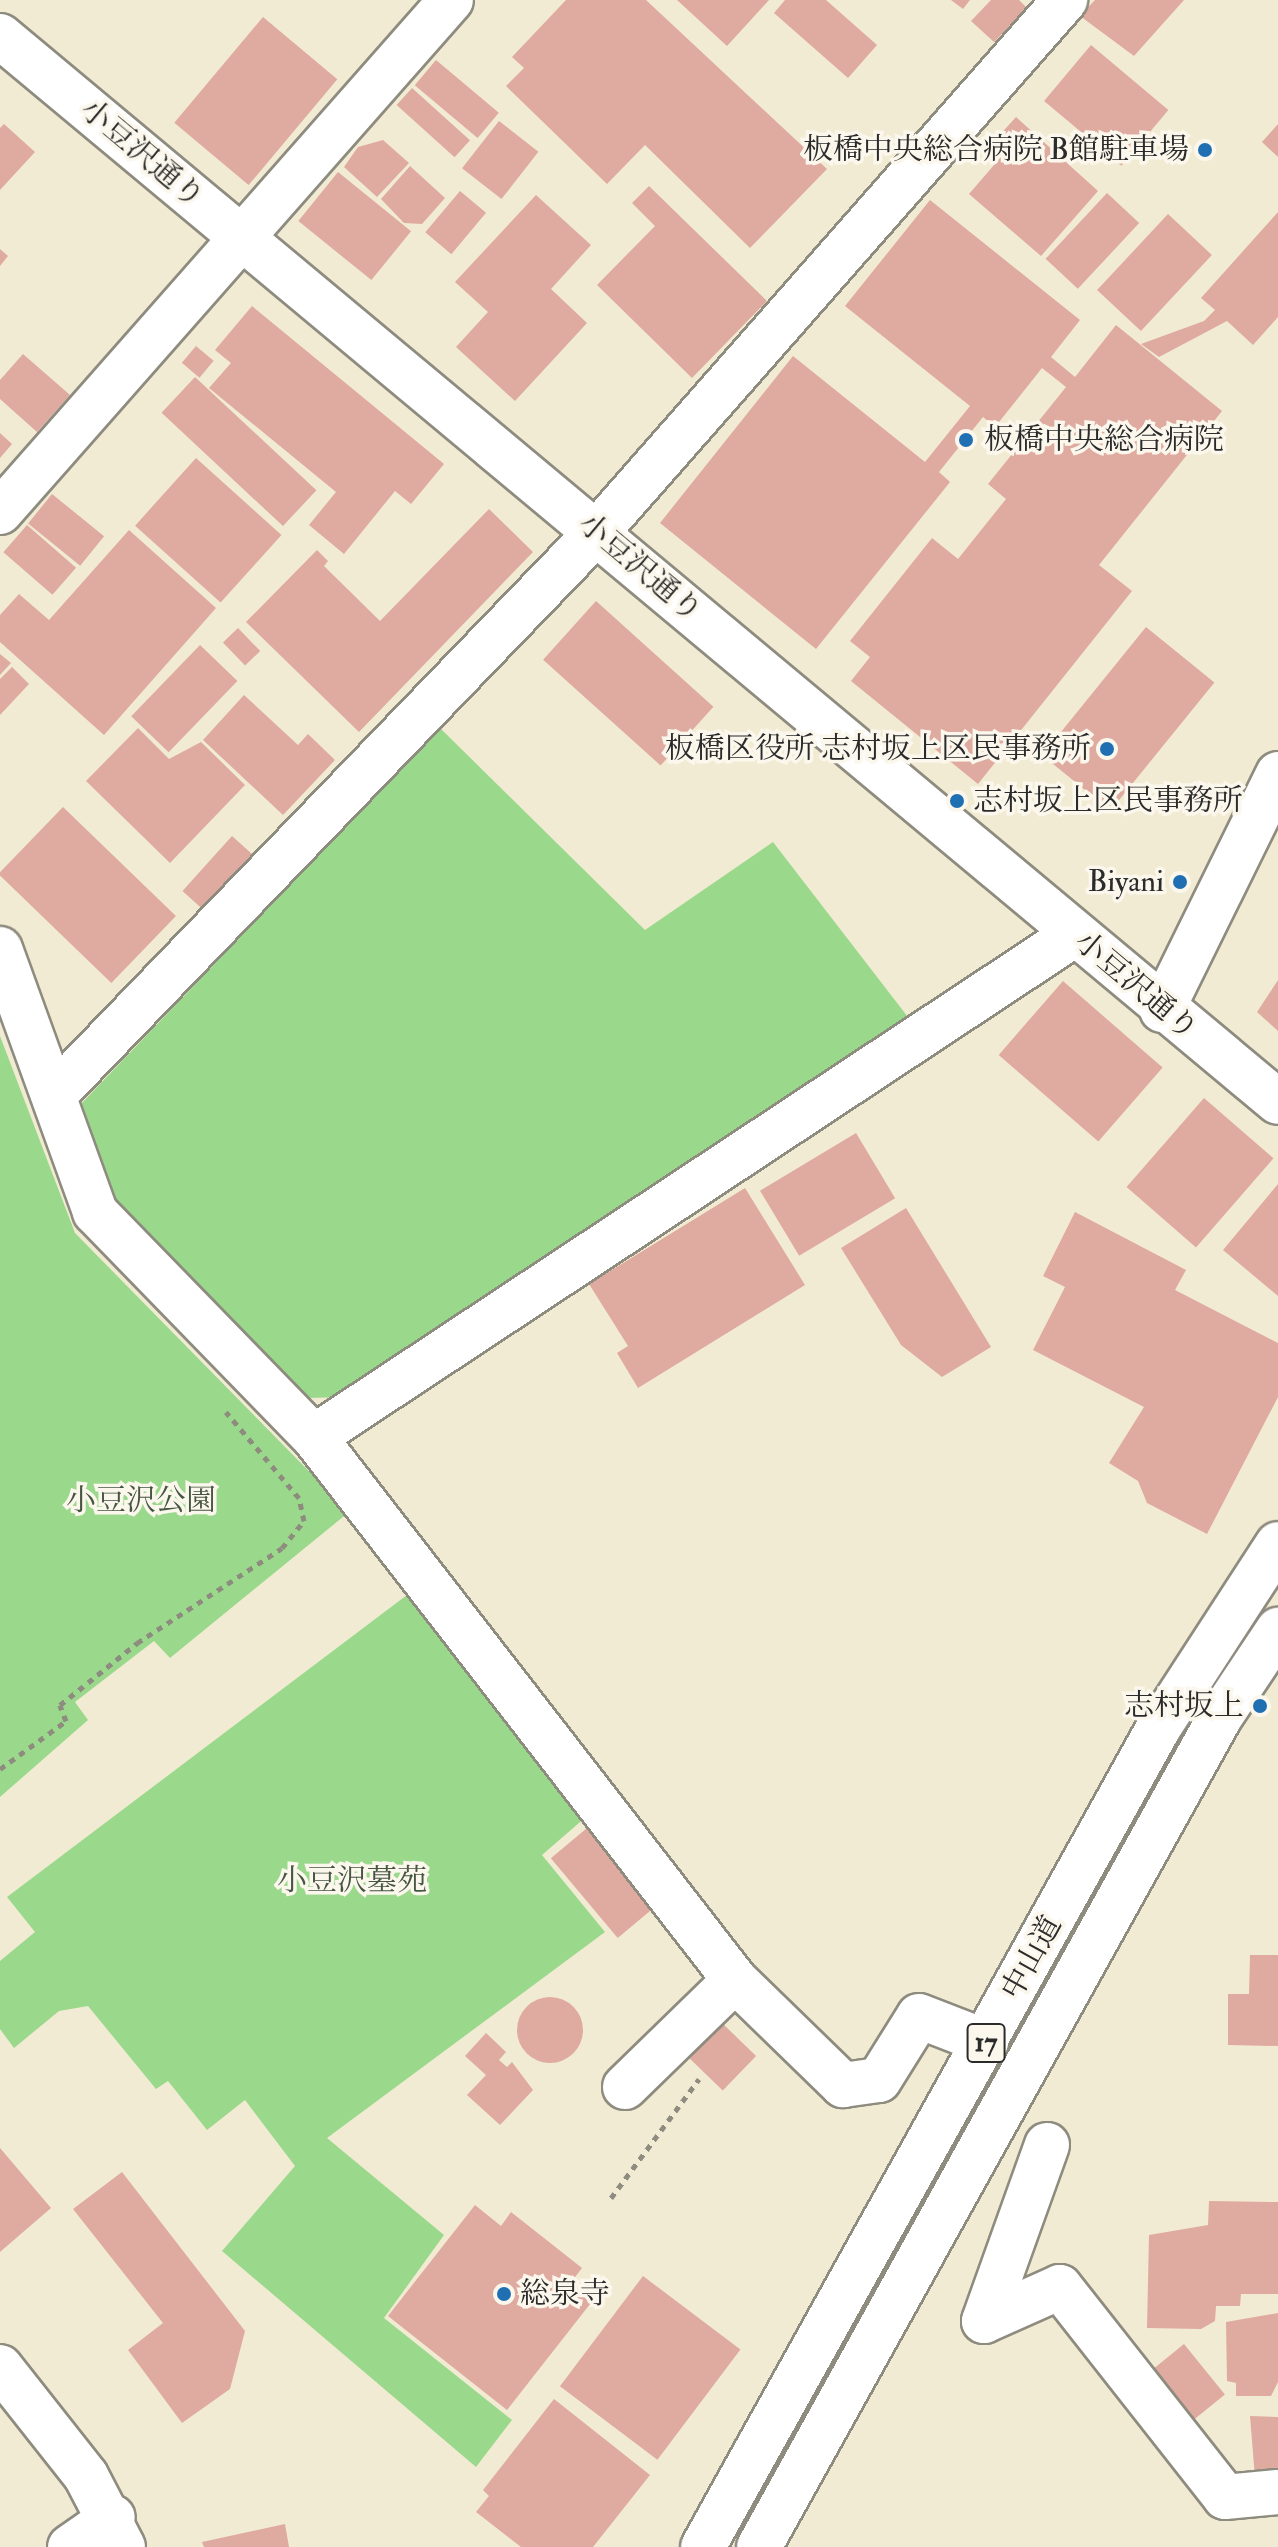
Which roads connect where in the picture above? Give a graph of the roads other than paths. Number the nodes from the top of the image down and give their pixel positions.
1 (451, 0) edge
2 (1065, 0) edge
3 (0, 36) edge
4 (242, 237) junction
5 (0, 512) edge
6 (597, 532) junction
7 (1278, 774) edge
8 (1075, 934) junction
9 (0, 949) edge
10 (1162, 1010) junction
11 (55, 1094) junction
12 (1278, 1102) edge
13 (314, 1437) junction
14 (1278, 1544) edge
15 (1278, 1630) edge
16 (735, 1980) junction
17 (986, 2042) junction
18 (625, 2087) dead end
19 (1047, 2145) dead end
20 (0, 2367) edge
21 (1278, 2492) edge
22 (118, 2532) edge
23 (70, 2547) edge
24 (703, 2547) edge
25 (759, 2547) edge

1 - 4 main road
2 - 6 main road
3 - 4 main road, 小豆沢通り
4 - 5 main road
4 - 6 main road, 小豆沢通り
6 - 8 main road, 小豆沢通り
6 - 11 main road
7 - 10 main road
8 - 10 main road, 小豆沢通り
8 - 13 main road
9 - 11 main road
10 - 12 main road, 小豆沢通り
11 - 13 main road
13 - 16 main road
14 - 17 main road, 中山道 / 17
15 - 25 main road, 中山道 / 17
16 - 17 main road
16 - 18 main road
17 - 24 main road, 中山道 / 17
19 - 21 main road
20 - 22 main road
22 - 23 main road

